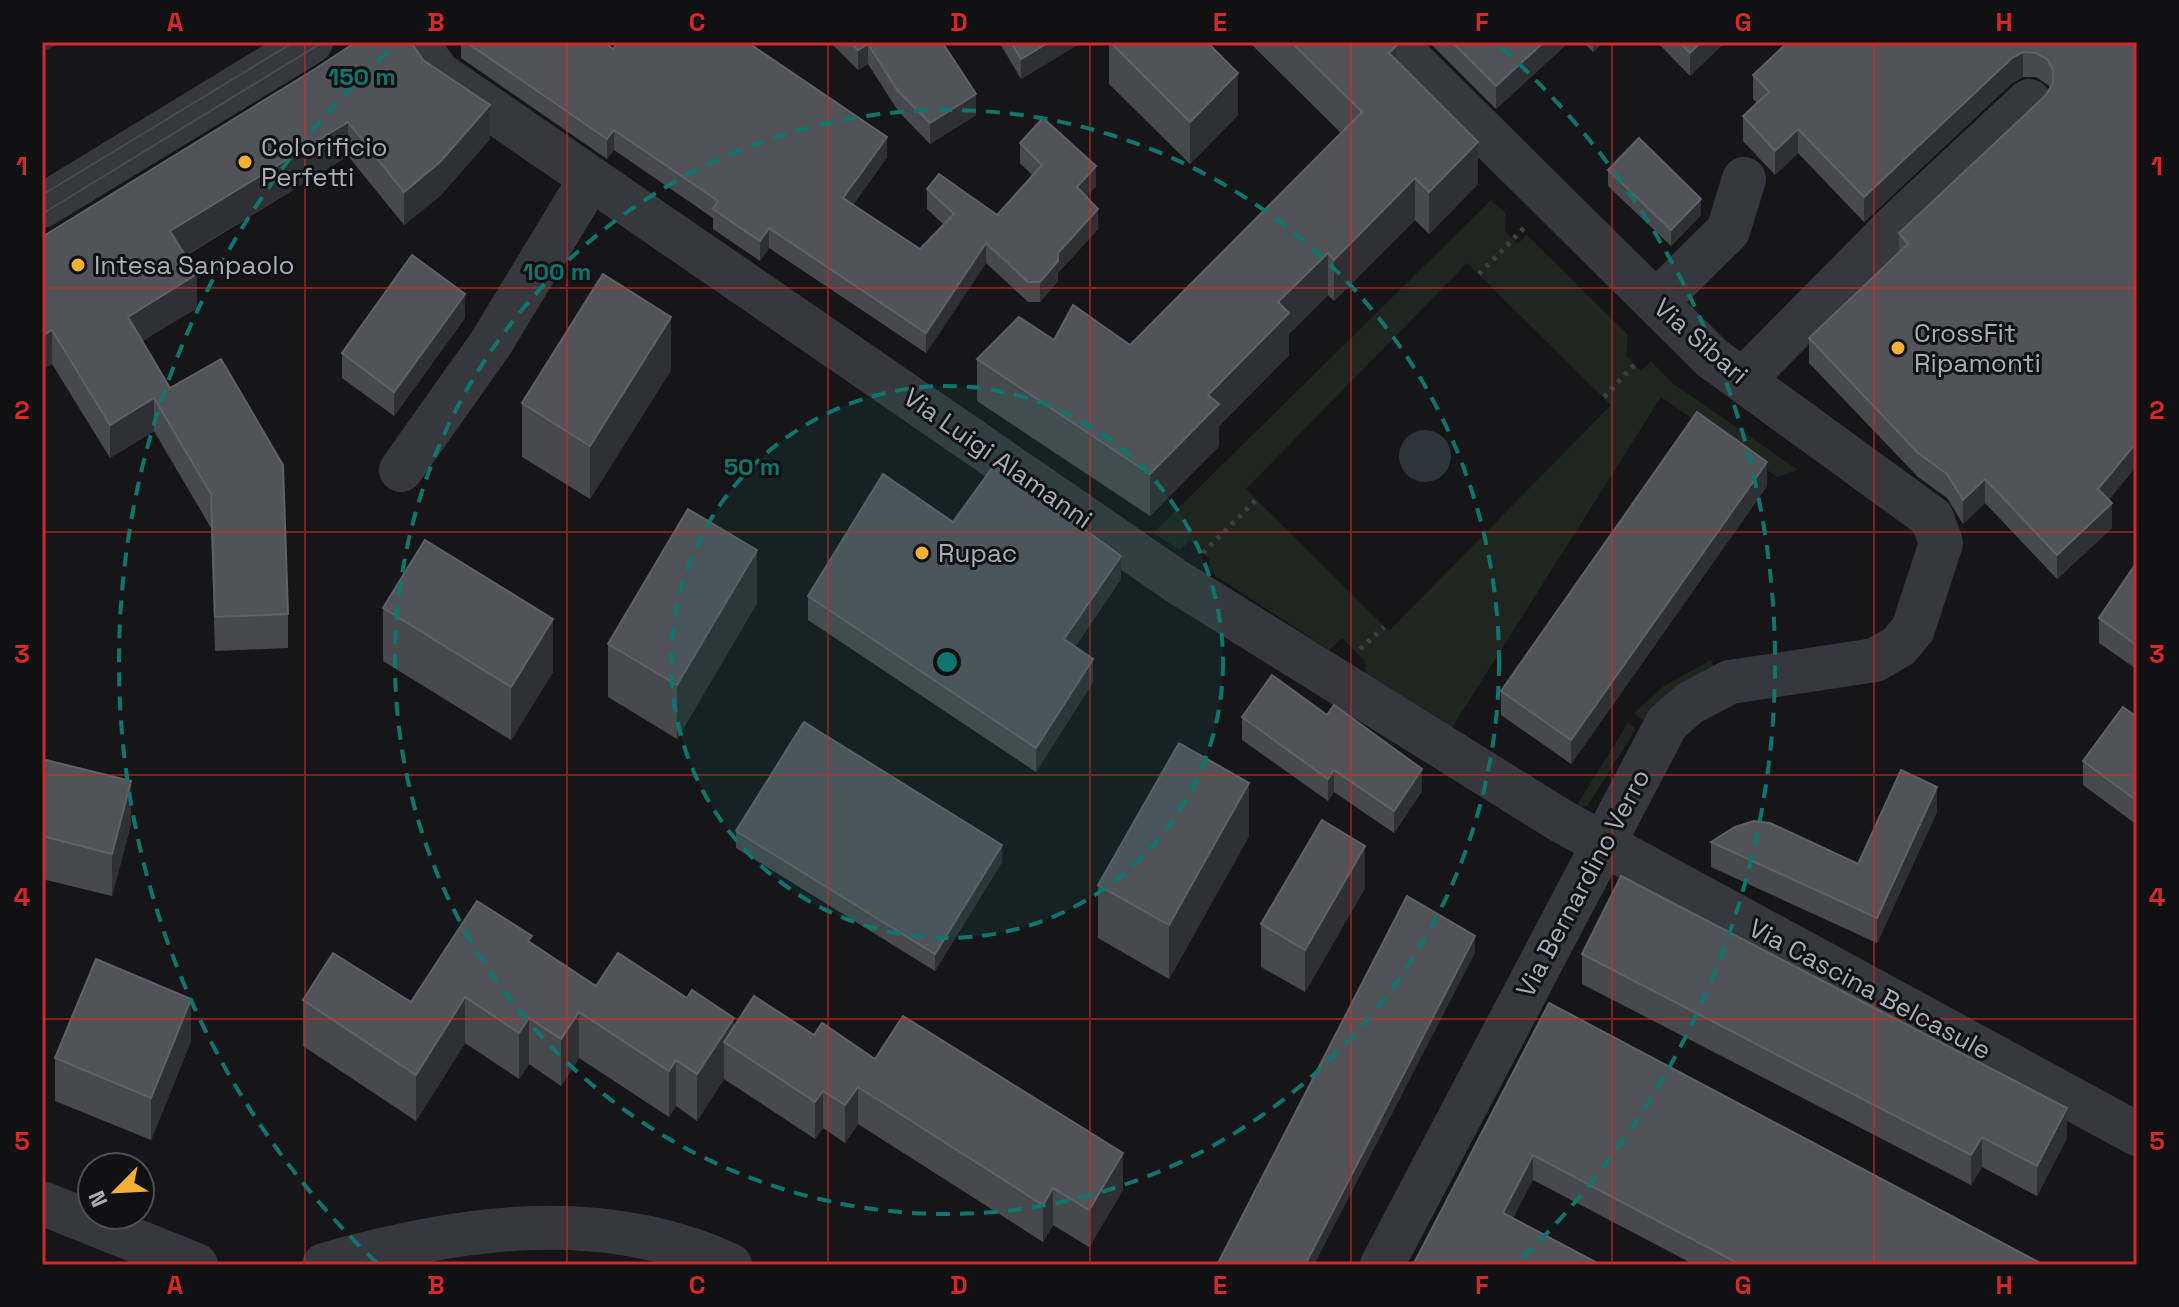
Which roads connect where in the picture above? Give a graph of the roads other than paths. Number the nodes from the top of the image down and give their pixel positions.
1 (311, 42) edge
2 (416, 42) edge
3 (1393, 42) edge
4 (2029, 101) dead end
5 (591, 178) junction
6 (1744, 179) dead end
7 (42, 206) edge
8 (1656, 302) junction
9 (1743, 380) junction
10 (401, 470) dead end
11 (1899, 646) joint
12 (1603, 846) junction
13 (2137, 1134) edge
14 (42, 1203) edge
15 (196, 1265) edge
16 (324, 1265) edge
17 (730, 1265) edge
18 (1382, 1265) edge

1 - 7 street
2 - 5 street, Via Luigi Alamanni
3 - 8 street, Via Sibari
4 - 9 street
5 - 10 street
5 - 12 street, Via Luigi Alamanni
6 - 8 street
8 - 9 street, Via Sibari
9 - 11 street, Via Sibari
11 - 12 street, Via Bernardino Verro
12 - 13 street, Via Cascina Belcasule
12 - 18 street, Via Bernardino Verro
14 - 15 street
16 - 17 street

